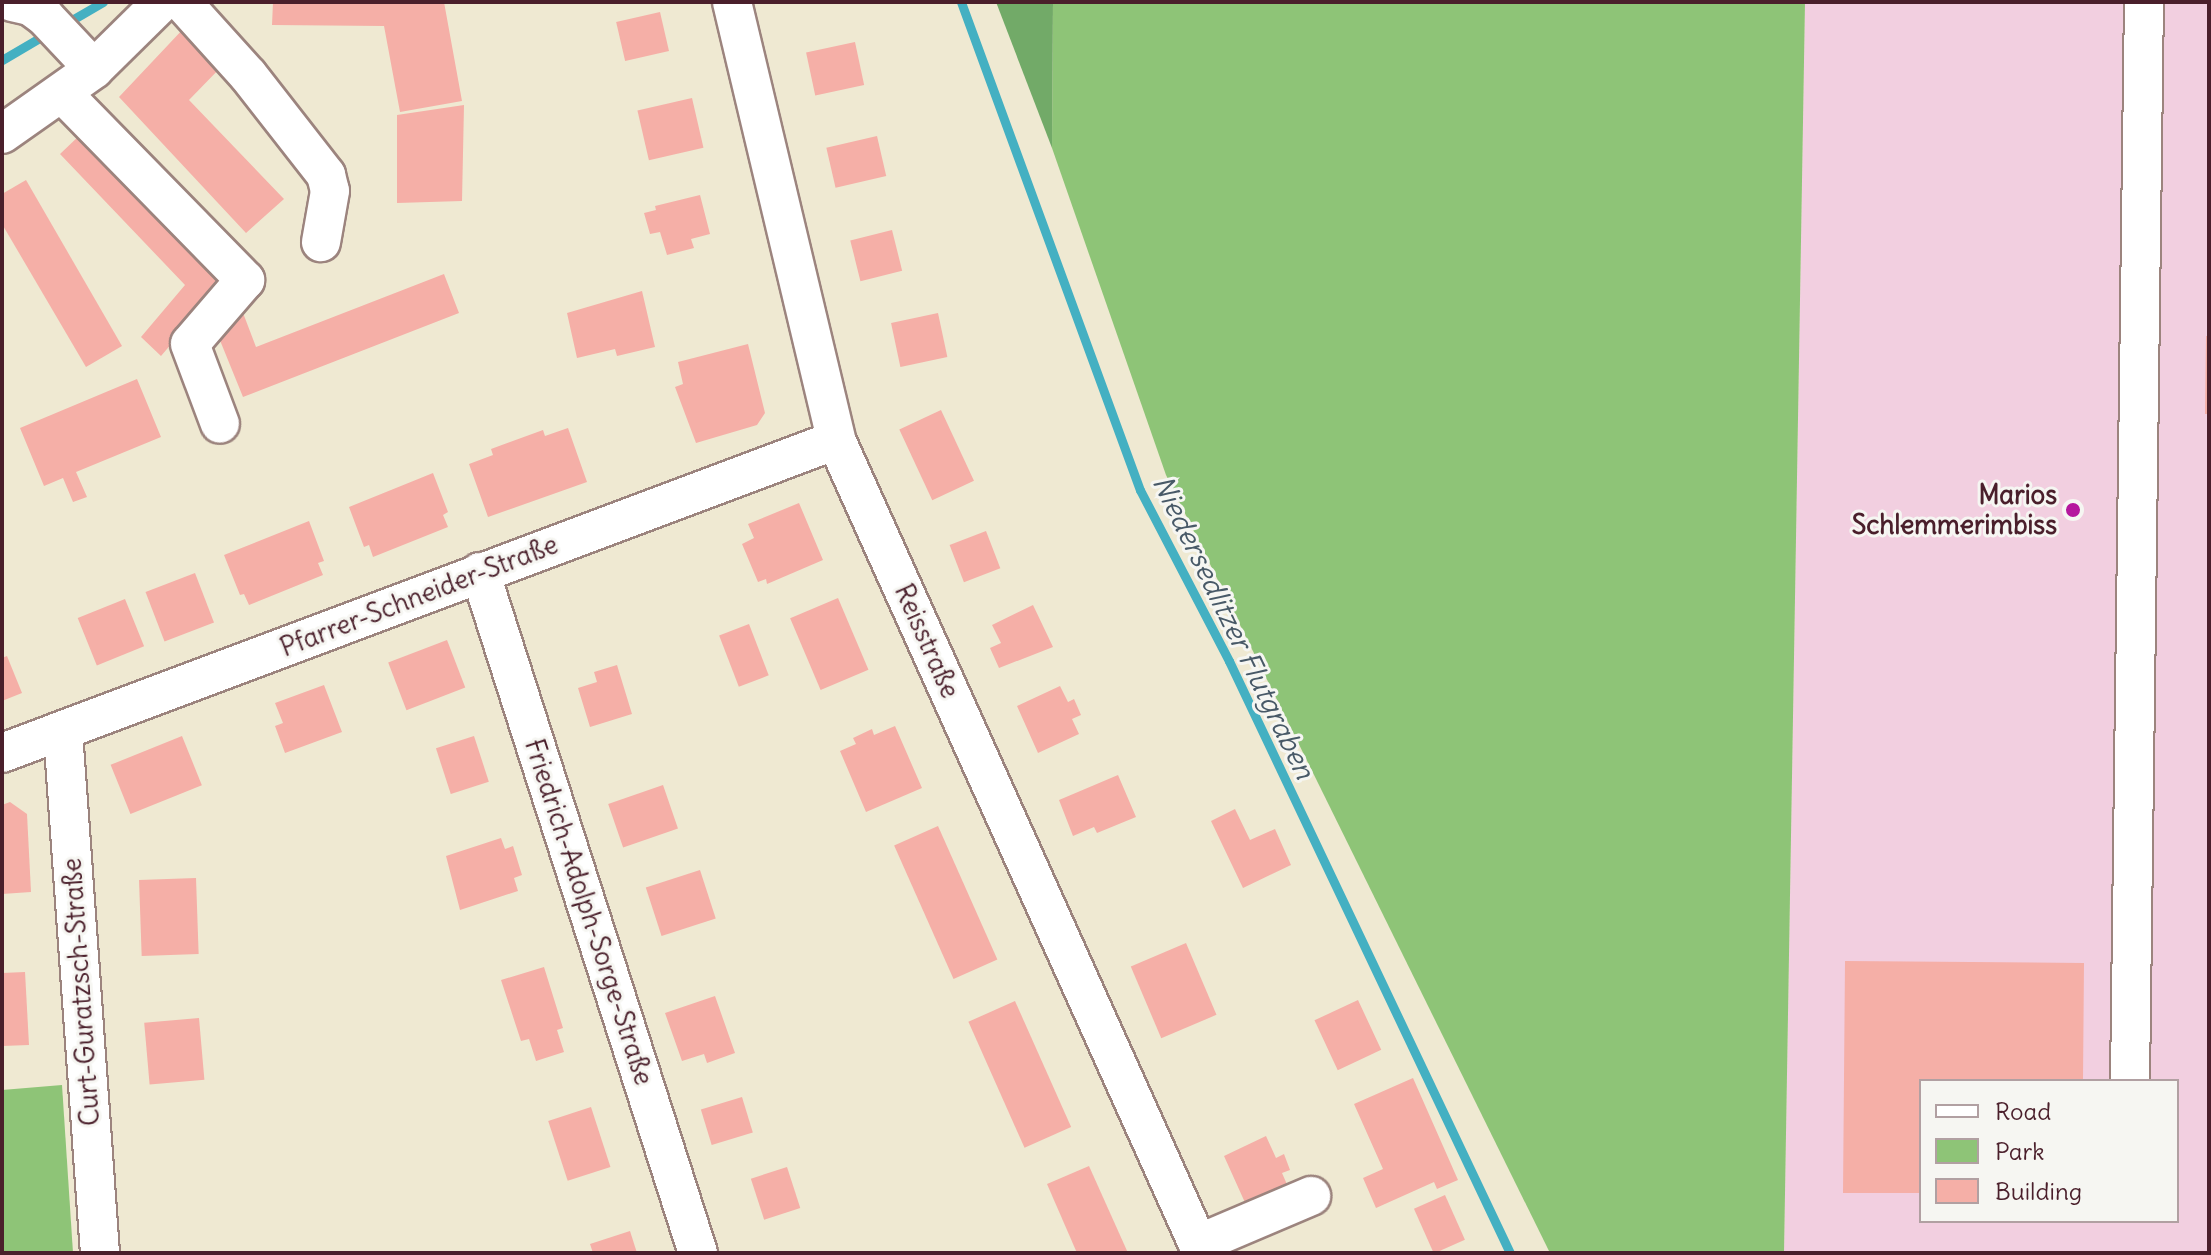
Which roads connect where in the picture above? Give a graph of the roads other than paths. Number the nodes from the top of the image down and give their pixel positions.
1 (162, 2) edge
2 (182, 2) edge
3 (732, 2) edge
4 (2144, 2) edge
5 (56, 33) edge
6 (62, 93) junction
7 (2, 134) edge
8 (321, 242) dead end
9 (220, 424) dead end
10 (836, 440) junction
11 (480, 572) junction
12 (63, 732) junction
13 (2, 753) edge
14 (2130, 1079) edge
15 (1311, 1196) dead end
16 (1200, 1248) edge
17 (100, 1253) edge
18 (698, 1253) edge

1 - 5 street
2 - 8 street
3 - 10 street, Reisstraße
4 - 14 street
5 - 6 street
6 - 7 street
6 - 9 street
10 - 11 street, Pfarrer-Schneider-Straße
10 - 16 street, Reisstraße
11 - 12 street, Pfarrer-Schneider-Straße
11 - 18 street, Friedrich-Adolph-Sorge-Straße
12 - 13 street, Pfarrer-Schneider-Straße
12 - 17 street, Curt-Guratzsch-Straße
15 - 16 street

